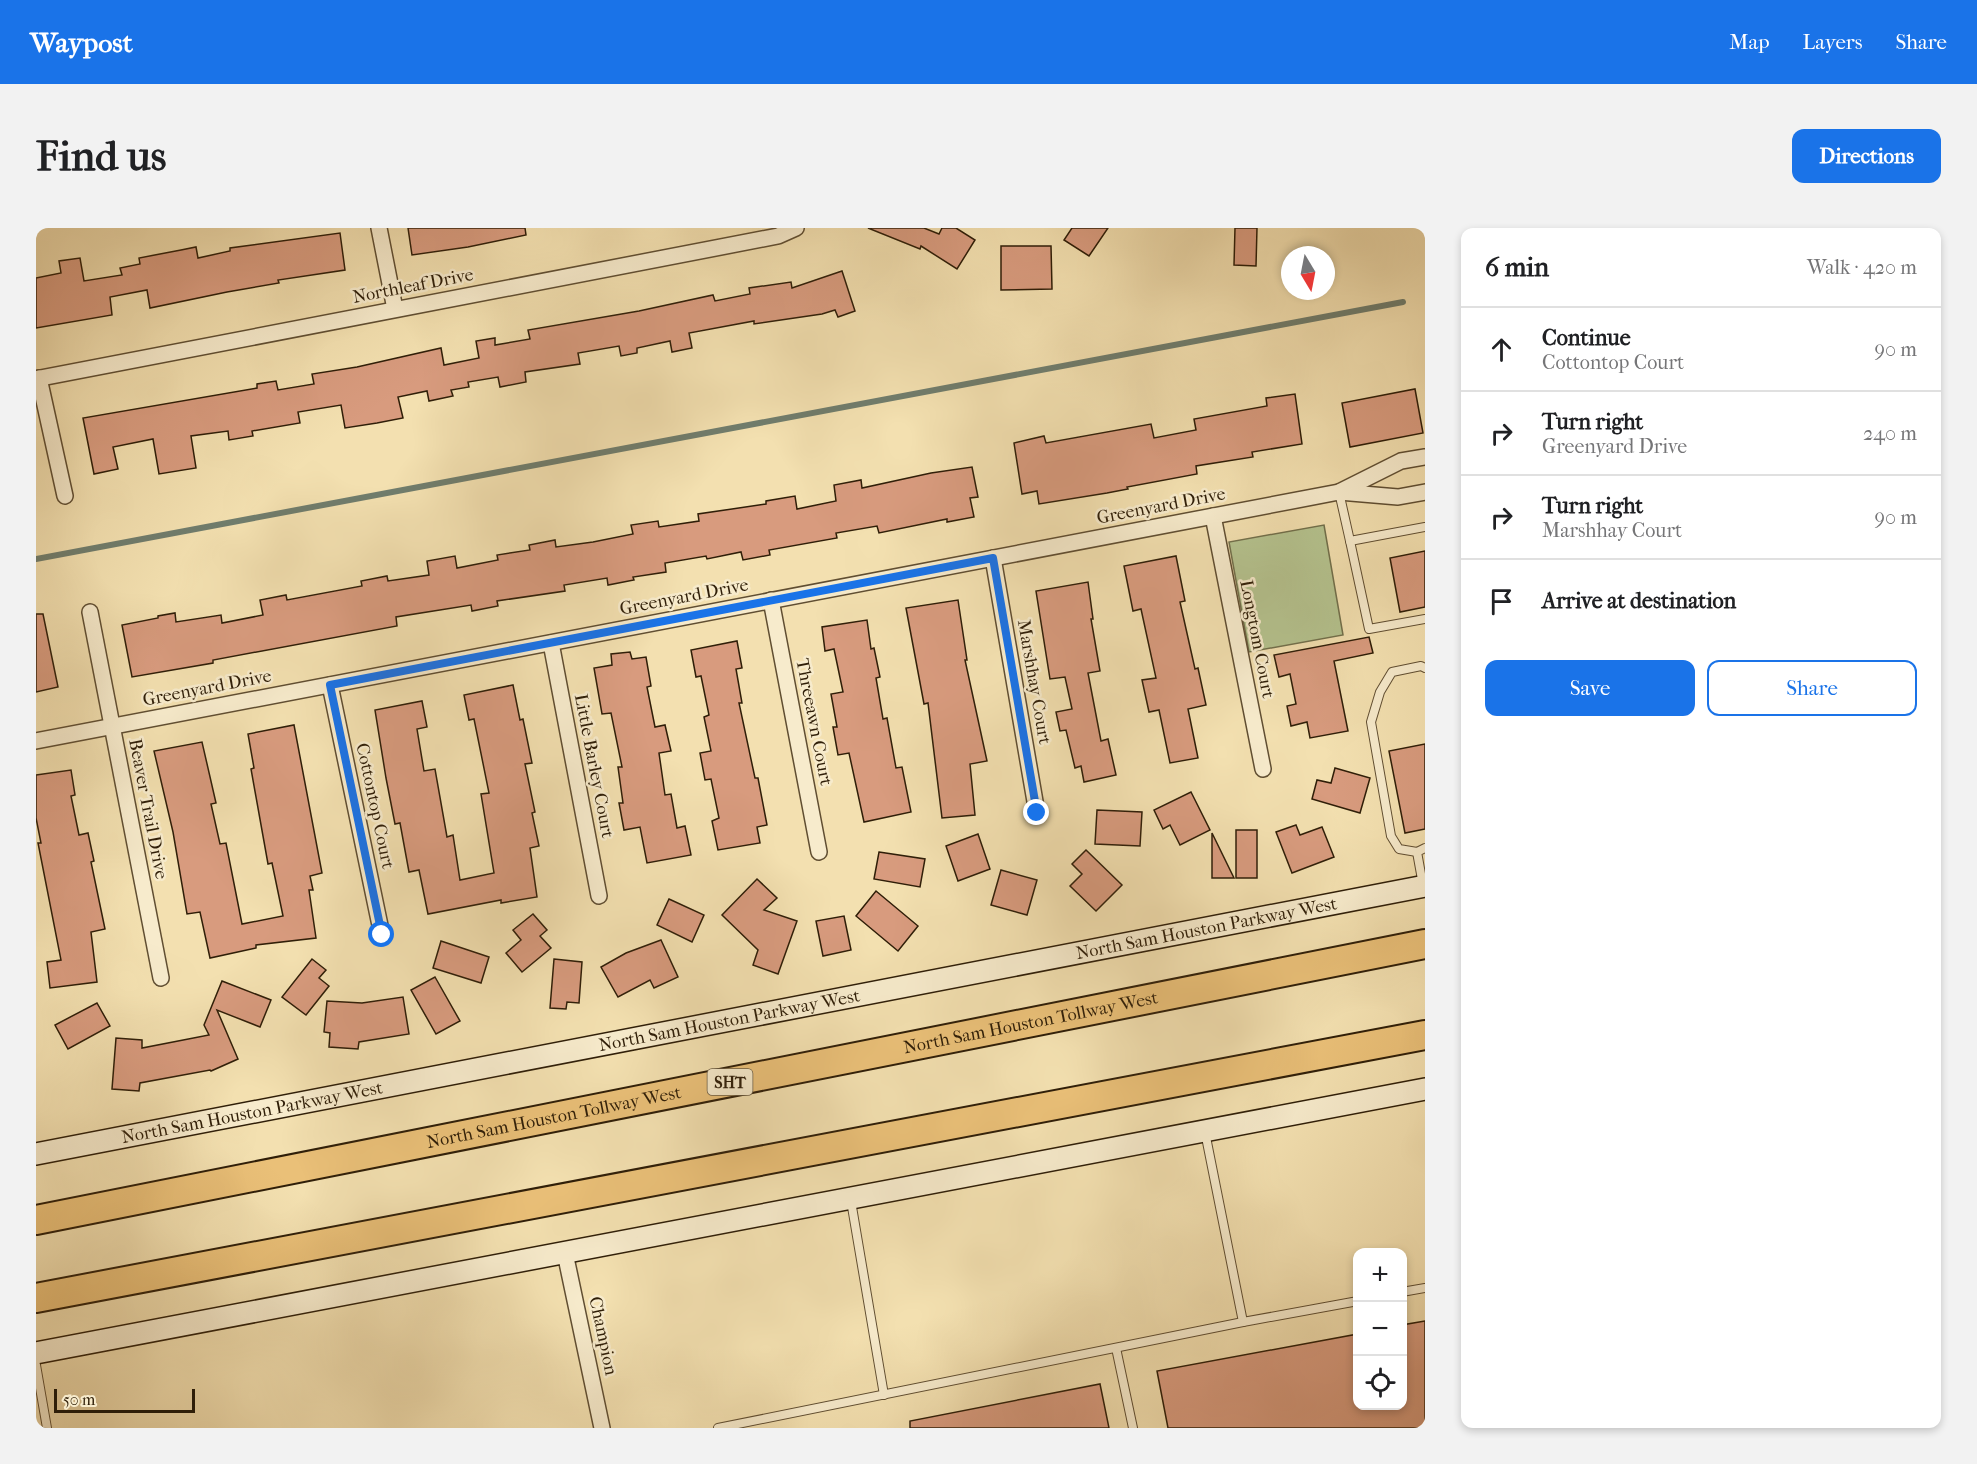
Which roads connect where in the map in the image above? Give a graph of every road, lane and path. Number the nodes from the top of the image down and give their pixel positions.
1 (379, 228) edge
2 (796, 228) edge
3 (395, 309) junction
4 (38, 379) edge
5 (1425, 457) edge
6 (1339, 492) junction
7 (1425, 492) edge
8 (65, 496) dead end
9 (1213, 516) junction
10 (1425, 527) edge
11 (1350, 540) junction
12 (993, 558) junction
13 (771, 600) junction
14 (90, 612) dead end
15 (1425, 619) edge
16 (551, 643) junction
17 (1425, 668) edge
18 (330, 685) junction
19 (113, 726) junction
20 (36, 741) edge
21 (1263, 769) dead end
22 (1037, 813) dead end
23 (1421, 850) edge
24 (819, 852) dead end
25 (1424, 886) edge
26 (599, 896) dead end
27 (382, 935) dead end
28 (1425, 944) edge
29 (161, 978) dead end
30 (1425, 1035) edge
31 (1425, 1089) edge
32 (1205, 1131) junction
33 (36, 1154) edge
34 (850, 1198) junction
35 (36, 1220) edge
36 (565, 1253) junction
37 (1425, 1288) edge
38 (1407, 1291) edge
39 (36, 1298) edge
40 (1353, 1302) edge
41 (1243, 1322) junction
42 (1116, 1348) junction
43 (36, 1353) edge
44 (36, 1365) edge
45 (884, 1395) junction
46 (47, 1428) edge
47 (602, 1428) edge
48 (718, 1428) edge
49 (1133, 1428) edge

1 - 3 street
2 - 3 street, Northleaf Drive
3 - 4 street, Northleaf Drive
4 - 8 street
5 - 6 street, Greenyard Drive
6 - 7 street, Greenyard Drive
6 - 9 street, Greenyard Drive
6 - 11 lane
9 - 12 street, Greenyard Drive
9 - 21 street, Longtom Court
10 - 11 lane
11 - 15 lane
12 - 13 street, Greenyard Drive
12 - 22 street, Marshhay Court
13 - 16 street, Greenyard Drive
13 - 24 street, Threeawn Court
14 - 19 street, Beaver Trail Drive
16 - 18 street, Greenyard Drive
16 - 26 street, Little Barley Court
17 - 23 lane
18 - 19 street, Greenyard Drive
18 - 27 street, Cottontop Court
19 - 20 street, Greenyard Drive
19 - 29 street, Beaver Trail Drive
23 - 25 lane
25 - 33 main road, North Sam Houston Parkway West
28 - 35 highway, North Sam Houston Tollway West / SHT
30 - 39 highway
31 - 32 main road
32 - 34 main road
32 - 41 lane
34 - 36 main road
34 - 45 lane
36 - 43 main road
36 - 47 street, Champion
37 - 38 lane
40 - 41 lane
41 - 42 lane
42 - 45 lane
42 - 49 lane
44 - 46 lane
45 - 48 lane

